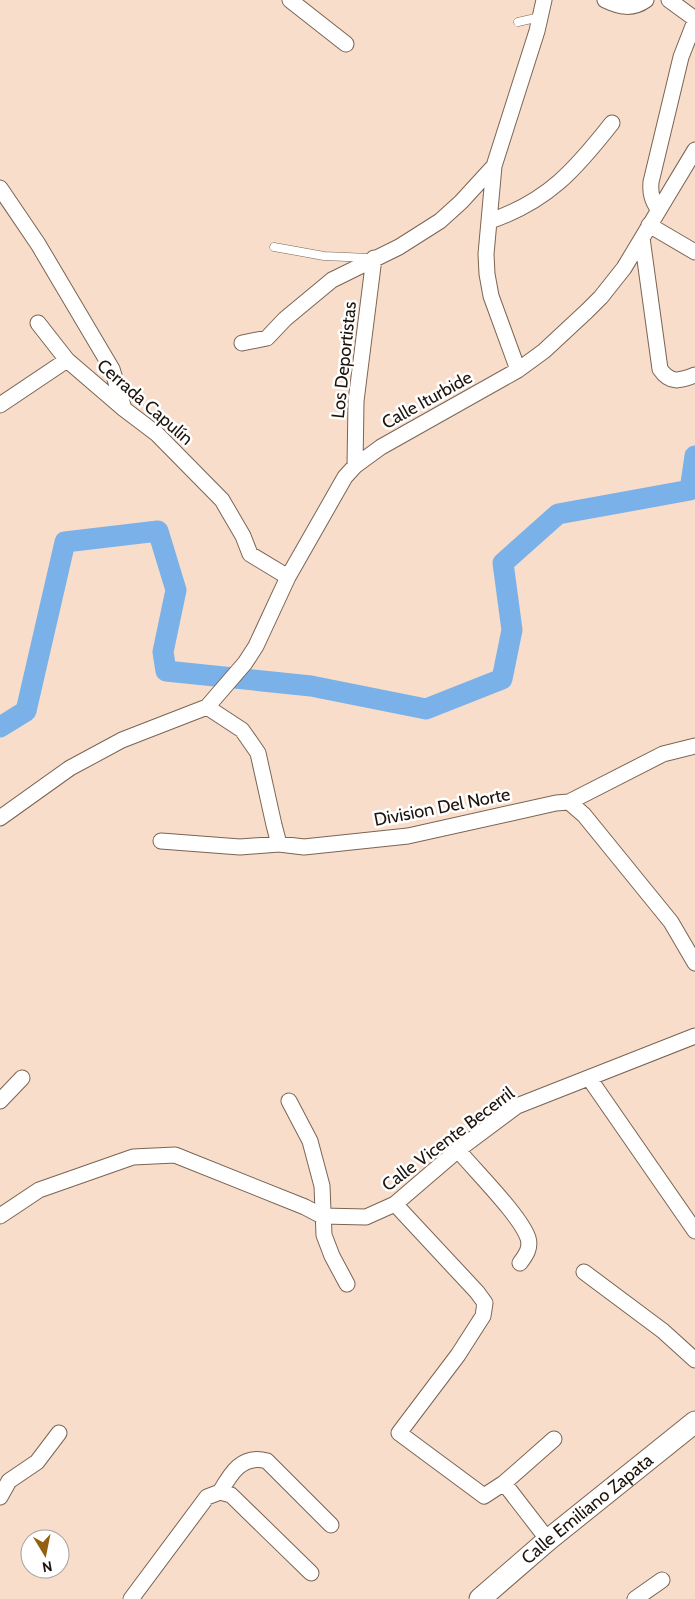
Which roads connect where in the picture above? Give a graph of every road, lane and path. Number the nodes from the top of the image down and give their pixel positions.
1 (290, 0) edge
2 (544, 0) edge
3 (605, 0) edge
4 (646, 0) edge
5 (669, 0) edge
6 (540, 16) junction
7 (695, 20) edge
8 (518, 22) dead end
9 (346, 44) dead end
10 (612, 123) dead end
11 (693, 160) edge
12 (494, 166) junction
13 (0, 188) edge
14 (658, 209) junction
15 (490, 221) junction
16 (645, 231) junction
17 (274, 247) dead end
18 (695, 252) edge
19 (374, 258) junction
20 (38, 322) dead end
21 (242, 342) dead end
22 (67, 360) junction
23 (518, 370) junction
24 (695, 375) edge
25 (0, 406) edge
26 (124, 409) junction
27 (355, 466) junction
28 (288, 577) junction
29 (210, 704) junction
30 (695, 746) edge
31 (569, 802) junction
32 (0, 818) edge
33 (161, 841) dead end
34 (279, 844) junction
35 (695, 963) edge
36 (695, 1036) edge
37 (22, 1078) dead end
38 (589, 1078) junction
39 (0, 1101) edge
40 (289, 1101) dead end
41 (458, 1150) junction
42 (395, 1204) junction
43 (0, 1216) edge
44 (322, 1216) junction
45 (695, 1231) edge
46 (520, 1262) dead end
47 (584, 1272) dead end
48 (347, 1284) dead end
49 (695, 1360) edge
50 (693, 1428) edge
51 (59, 1433) dead end
52 (554, 1439) dead end
53 (504, 1482) junction
54 (220, 1492) junction
55 (0, 1497) edge
56 (331, 1525) dead end
57 (548, 1540) junction
58 (311, 1573) dead end
59 (662, 1580) dead end
60 (131, 1599) edge
61 (480, 1599) edge
62 (636, 1599) edge

1 - 9 street
2 - 6 street
3 - 4 street
5 - 7 street
6 - 8 lane
6 - 12 street
7 - 14 street
10 - 15 street
11 - 14 street, Calle Iturbide
12 - 15 street
12 - 19 street
13 - 26 street
14 - 16 street, Calle Iturbide
15 - 23 street
16 - 18 street
16 - 23 street, Calle Iturbide
16 - 24 street
17 - 19 lane
19 - 21 street
19 - 27 street, Los Deportistas
20 - 22 street, Cerrada Capulín
22 - 25 street
22 - 26 street, Cerrada Capulín
23 - 27 street, Calle Iturbide
26 - 28 street, Cerrada Capulín
27 - 28 street, Calle Iturbide
28 - 29 street, Calle Iturbide
29 - 32 street
29 - 34 street
30 - 31 street, Division Del Norte
31 - 34 street, Division Del Norte
31 - 35 street
33 - 34 street, Division Del Norte
36 - 38 street, Calle Vicente Becerril
37 - 39 street
38 - 41 street, Calle Vicente Becerril
38 - 45 street
40 - 44 street
41 - 42 street, Calle Vicente Becerril
41 - 46 street
42 - 44 street, Calle Vicente Becerril
42 - 53 street
43 - 44 street, Calle Vicente Becerril
44 - 48 street
47 - 49 street
50 - 57 main road, Calle Emiliano Zapata
51 - 55 street
52 - 53 street
53 - 57 street
54 - 56 street
54 - 58 street
54 - 60 street
57 - 61 main road, Calle Emiliano Zapata
59 - 62 street

